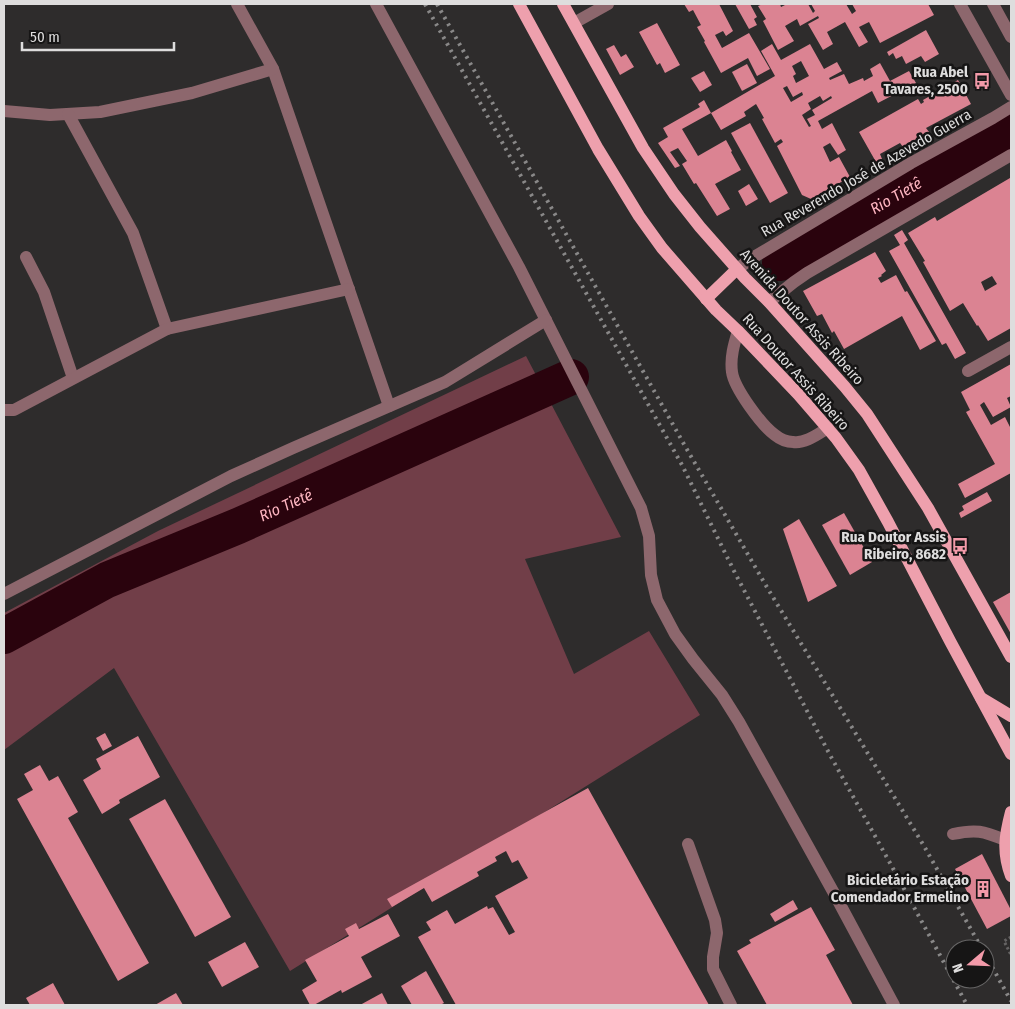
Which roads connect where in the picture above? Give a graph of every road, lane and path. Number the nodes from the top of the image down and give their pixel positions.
1 (237, 4) edge
2 (376, 4) edge
3 (519, 4) edge
4 (563, 4) edge
5 (608, 4) edge
6 (960, 4) edge
7 (993, 4) edge
8 (574, 24) junction
9 (1011, 36) edge
10 (273, 68) junction
11 (1011, 95) edge
12 (1011, 107) edge
13 (4, 111) edge
14 (68, 114) junction
15 (1011, 155) edge
16 (26, 257) dead end
17 (737, 269) junction
18 (349, 289) junction
19 (706, 299) junction
20 (769, 302) junction
21 (546, 320) junction
22 (167, 328) junction
23 (738, 331) junction
24 (1011, 347) edge
25 (968, 371) dead end
26 (73, 378) junction
27 (389, 406) junction
28 (4, 410) edge
29 (828, 428) junction
30 (4, 594) edge
31 (1011, 657) edge
32 (980, 698) junction
33 (1011, 716) edge
34 (1011, 754) edge
35 (1011, 812) edge
36 (953, 834) dead end
37 (1005, 840) junction
38 (688, 844) dead end
39 (1011, 876) edge
40 (1011, 937) edge
41 (1011, 954) edge
42 (732, 1005) edge
43 (894, 1005) edge

1 - 10 street
2 - 21 street
3 - 19 main road
4 - 8 main road, Avenida Doutor Assis Ribeiro
5 - 8 street
6 - 11 street
7 - 9 street
8 - 17 main road, Avenida Doutor Assis Ribeiro
10 - 14 street
10 - 18 street
12 - 17 street, Rua Reverendo José de Azevedo Guerra
13 - 14 street
14 - 22 street
15 - 20 street
16 - 26 street
17 - 19 main road
17 - 20 main road, Avenida Doutor Assis Ribeiro
18 - 22 street
18 - 27 street
19 - 23 main road, Rua Doutor Assis Ribeiro
20 - 31 main road, Avenida Doutor Assis Ribeiro
21 - 27 street
21 - 43 street
22 - 26 street
23 - 29 main road, Rua Doutor Assis Ribeiro
23 - 29 street
24 - 25 street
26 - 28 street
27 - 30 street
29 - 32 main road, Rua Doutor Assis Ribeiro
32 - 33 main road
32 - 34 main road
35 - 37 main road
36 - 37 street
37 - 39 main road
38 - 42 street
40 - 41 path

